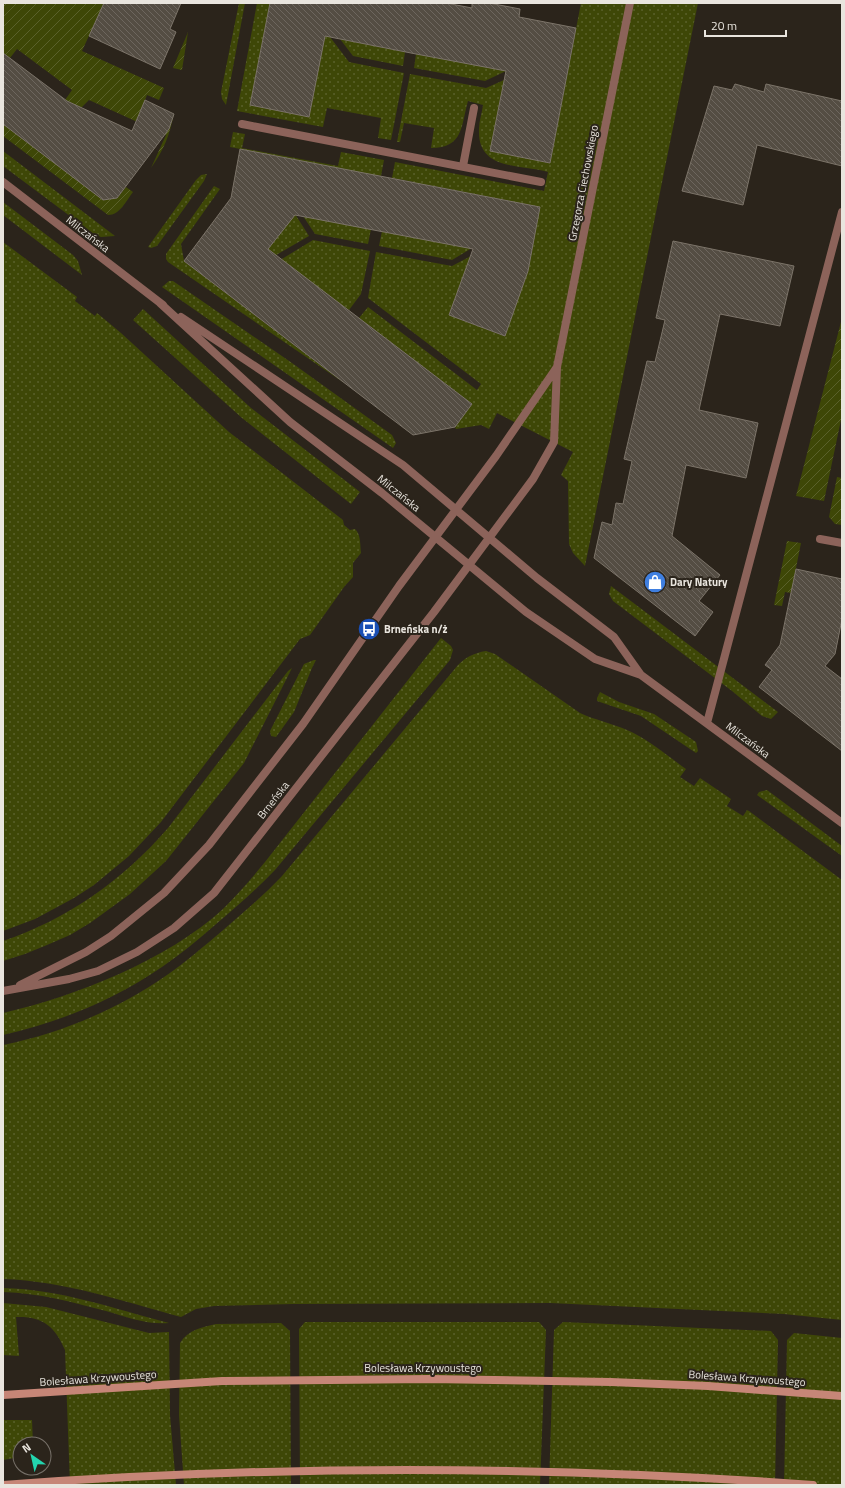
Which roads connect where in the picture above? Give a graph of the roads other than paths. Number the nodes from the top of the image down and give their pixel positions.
1 (630, 3) edge
2 (474, 108) dead end
3 (242, 124) dead end
4 (464, 166) junction
5 (3, 182) edge
6 (541, 182) dead end
7 (842, 212) edge
8 (160, 304) junction
9 (557, 367) junction
10 (456, 510) junction
11 (435, 537) junction
12 (490, 538) junction
13 (820, 539) dead end
14 (842, 543) edge
15 (469, 565) junction
16 (641, 675) junction
17 (707, 723) junction
18 (842, 823) edge
19 (7, 990) edge
20 (3, 1395) edge
21 (842, 1396) edge
22 (3, 1485) edge
23 (813, 1485) edge

1 - 9 street, Grzegorza Ciechowskiego
2 - 4 street
3 - 4 street
4 - 6 street
5 - 8 street, Milczańska
7 - 17 street
8 - 10 street, Milczańska
8 - 11 street, Milczańska
9 - 10 street, Grzegorza Ciechowskiego
9 - 12 street, Grzegorza Ciechowskiego
10 - 11 street, Brneńska
10 - 12 street, Milczańska
11 - 15 street, Milczańska
11 - 19 street, Brneńska
12 - 15 street, Brneńska
12 - 16 street, Milczańska
13 - 14 street
15 - 16 street, Milczańska
15 - 19 street, Brneńska
16 - 17 street, Milczańska
17 - 18 street, Milczańska
20 - 21 main road, Bolesława Krzywoustego
22 - 23 main road

